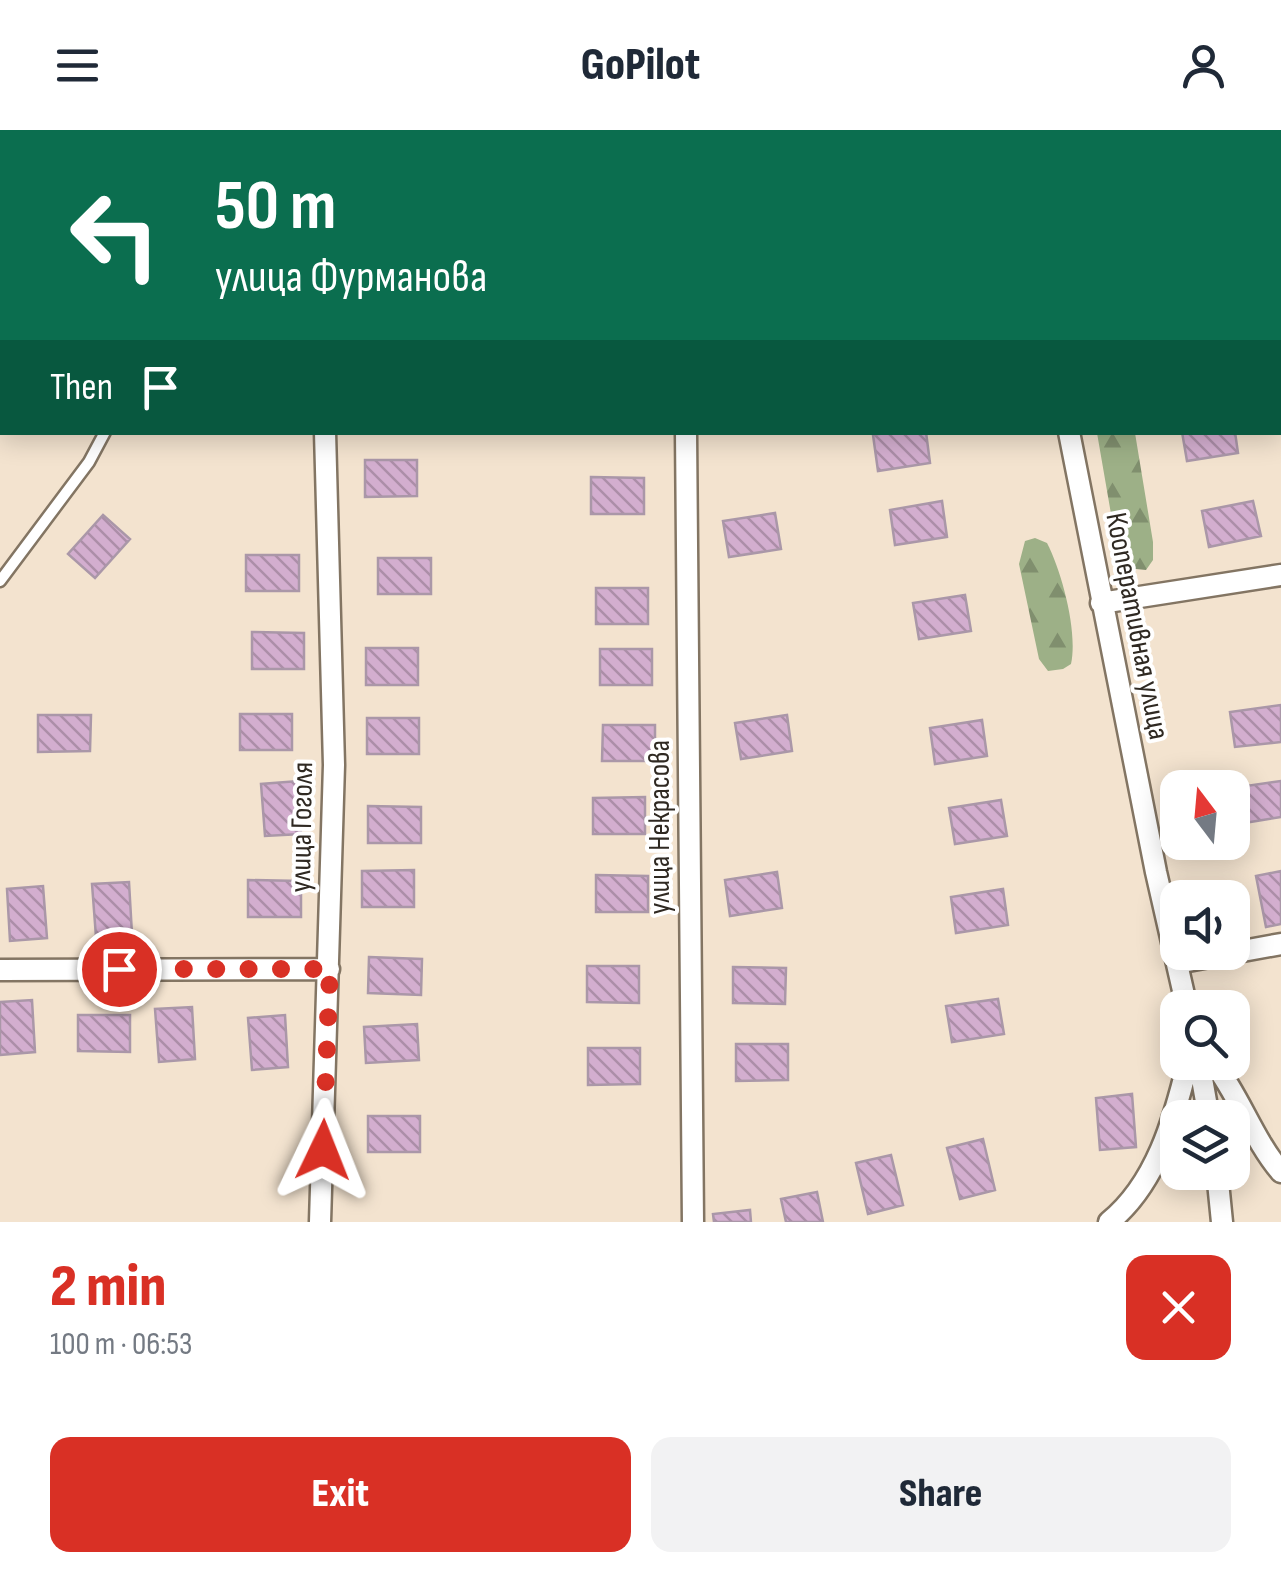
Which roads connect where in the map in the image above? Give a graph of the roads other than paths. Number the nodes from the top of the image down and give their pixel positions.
1 (104, 435) edge
2 (325, 435) edge
3 (686, 435) edge
4 (1069, 435) edge
5 (1281, 575) edge
6 (0, 582) edge
7 (1101, 604) junction
8 (1160, 882) edge
9 (1281, 944) edge
10 (1250, 949) edge
11 (330, 969) junction
12 (0, 970) edge
13 (1183, 1080) edge
14 (1225, 1080) edge
15 (1281, 1172) edge
16 (1218, 1190) edge
17 (320, 1222) edge
18 (693, 1222) edge
19 (1109, 1222) edge
20 (1222, 1222) edge

1 - 6 lane
2 - 11 street, улица Гоголя
3 - 18 street, улица Некрасова
4 - 7 street, Кооперативная улица
5 - 7 street
7 - 8 street, Кооперативная улица
9 - 10 street
11 - 12 street
11 - 17 street, улица Гоголя
13 - 19 street
14 - 15 street
16 - 20 street

